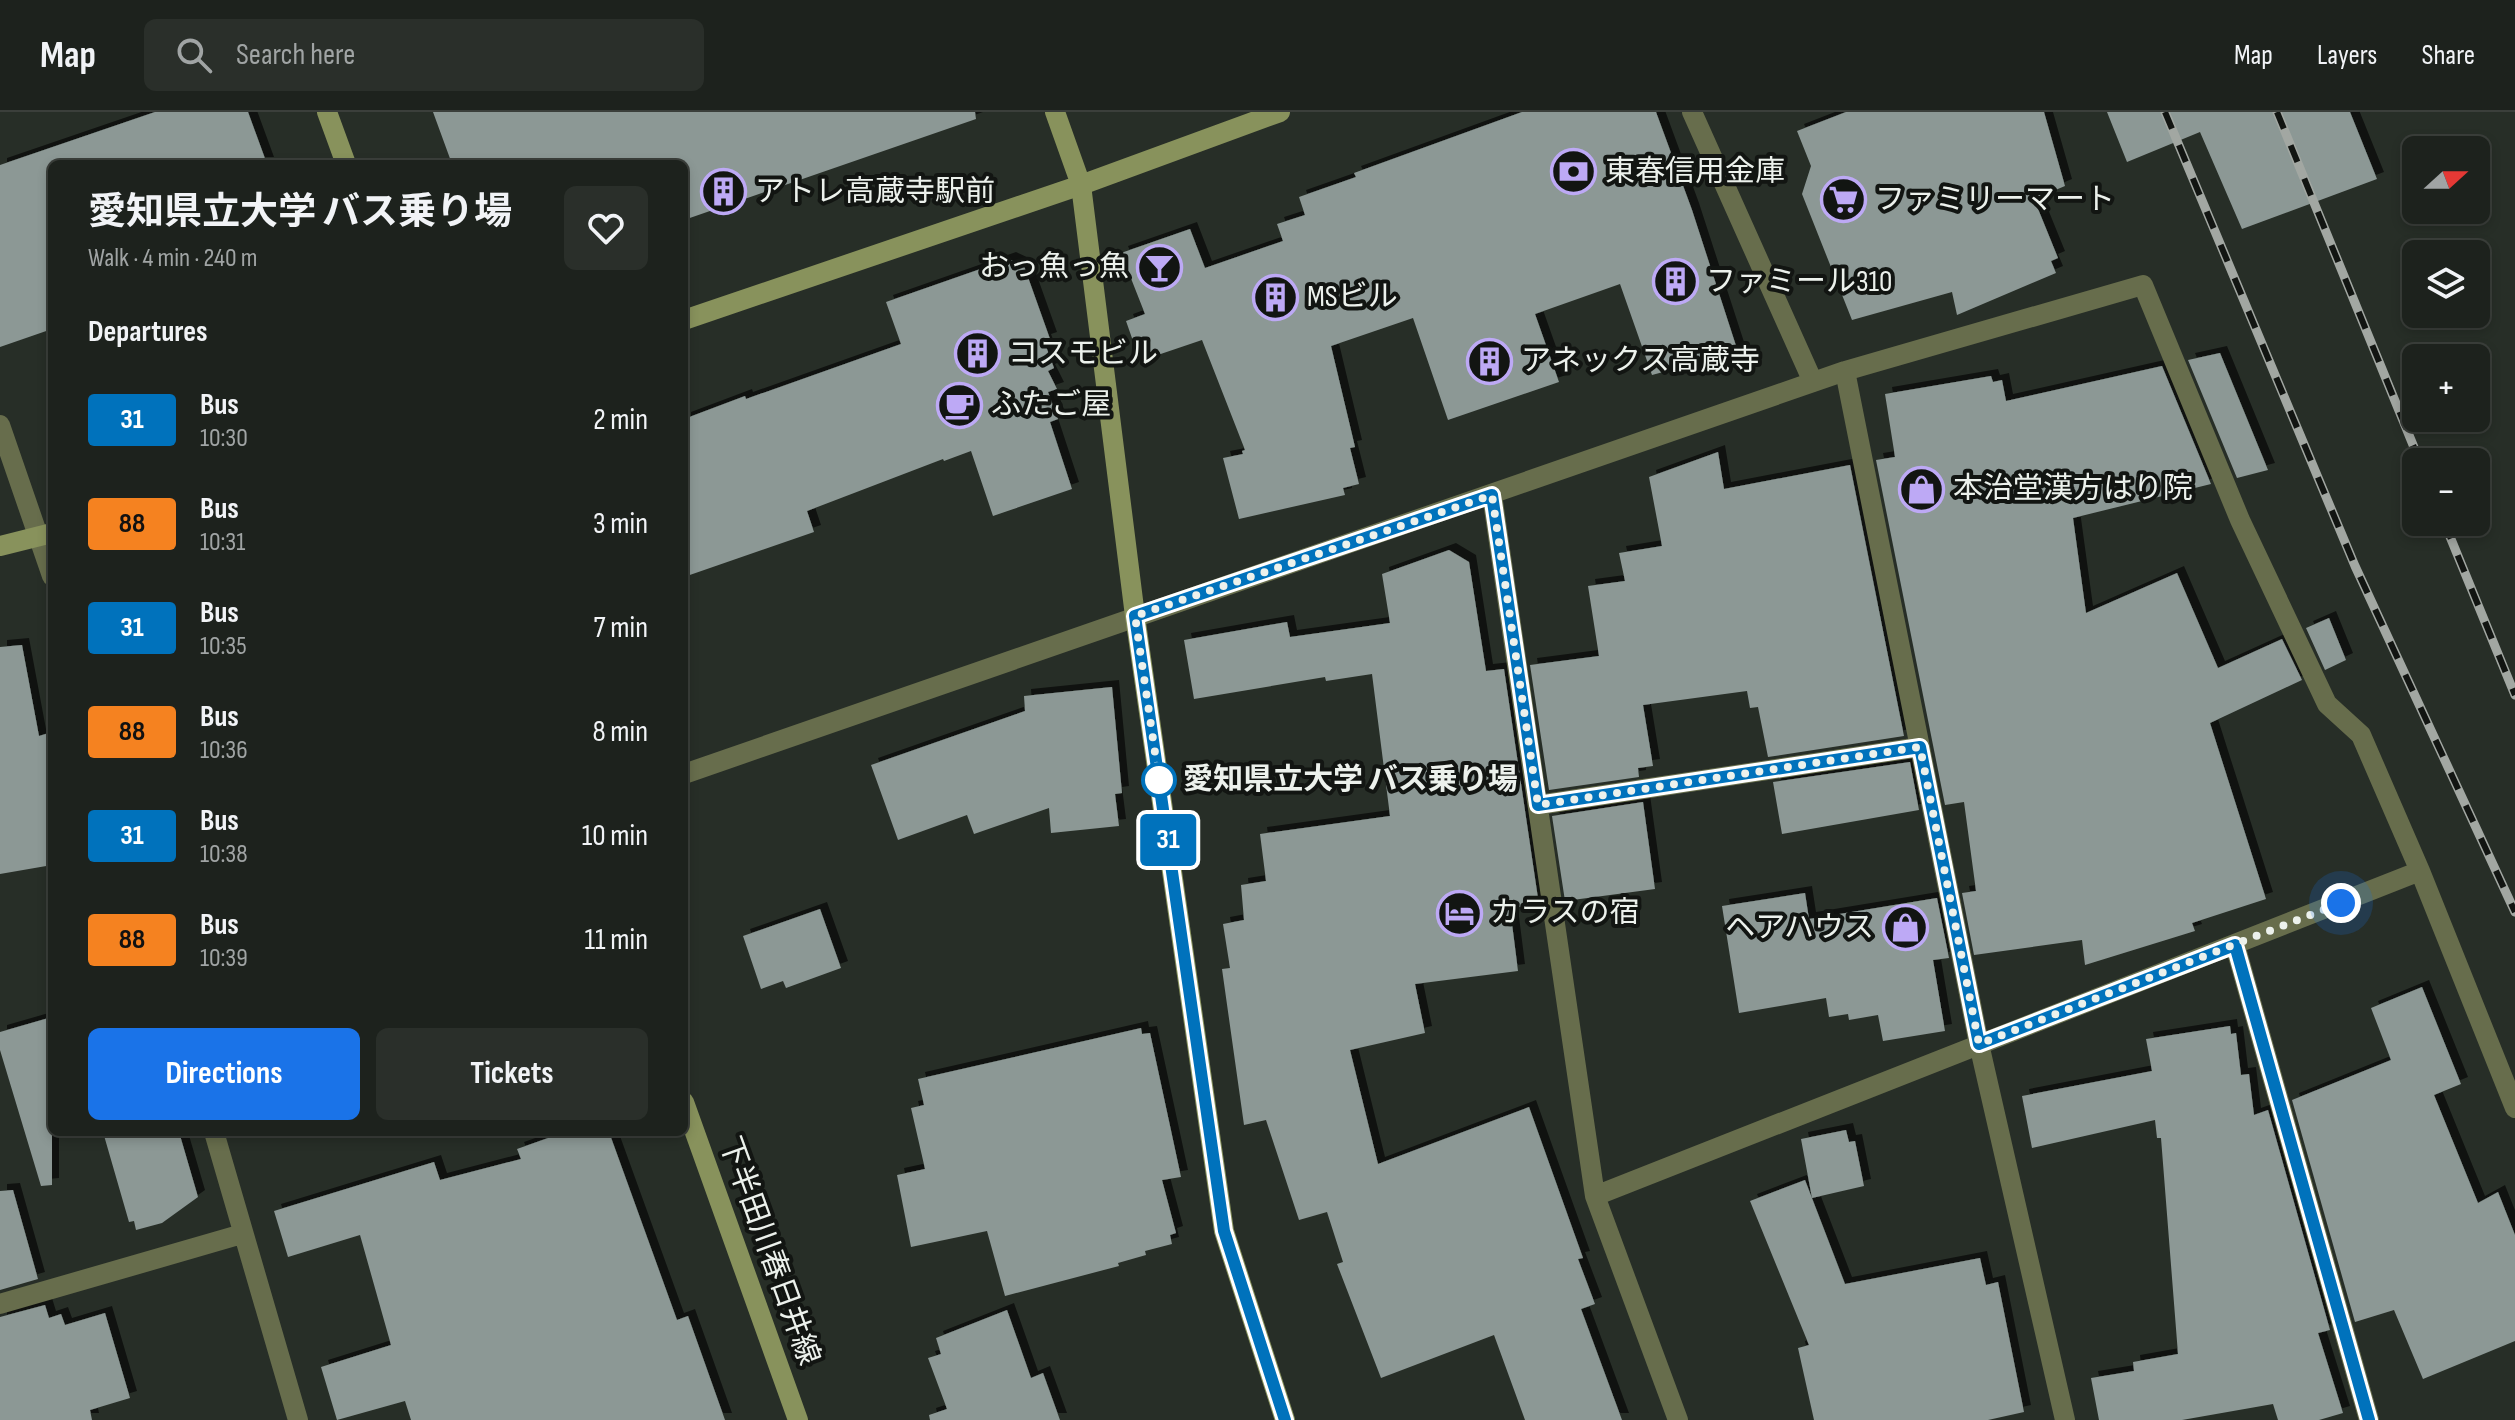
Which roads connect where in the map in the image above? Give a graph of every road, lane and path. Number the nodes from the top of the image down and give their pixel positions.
1 (327, 112) edge
2 (1055, 112) edge
3 (1280, 112) edge
4 (1692, 112) edge
5 (345, 160) edge
6 (1081, 185) junction
7 (688, 319) edge
8 (1845, 371) junction
9 (1813, 382) junction
10 (0, 425) edge
11 (1492, 495) junction
12 (46, 535) edge
13 (0, 546) edge
14 (1135, 616) junction
15 (1920, 747) junction
16 (688, 773) edge
17 (1538, 805) junction
18 (2420, 871) junction
19 (2235, 945) junction
20 (1979, 1044) junction
21 (2515, 1108) edge
22 (688, 1113) edge
23 (215, 1136) edge
24 (1595, 1196) junction
25 (242, 1234) junction
26 (0, 1304) edge
27 (298, 1420) edge
28 (798, 1420) edge
29 (1285, 1420) edge
30 (1678, 1420) edge
31 (2065, 1420) edge
32 (2369, 1420) edge

1 - 5 street
2 - 6 street
3 - 6 street
4 - 9 street
6 - 7 street
6 - 14 street
8 - 9 street
8 - 15 street
8 - 18 street
9 - 11 street
10 - 12 street
11 - 14 street
11 - 17 street
12 - 13 street
14 - 16 street
14 - 29 street
15 - 17 street
15 - 20 street
17 - 24 street
18 - 19 street
18 - 21 street
19 - 20 street
19 - 32 street
20 - 24 street
20 - 31 street
22 - 28 street, 下半田川春日井線
23 - 25 street
24 - 30 street
25 - 26 street
25 - 27 street

